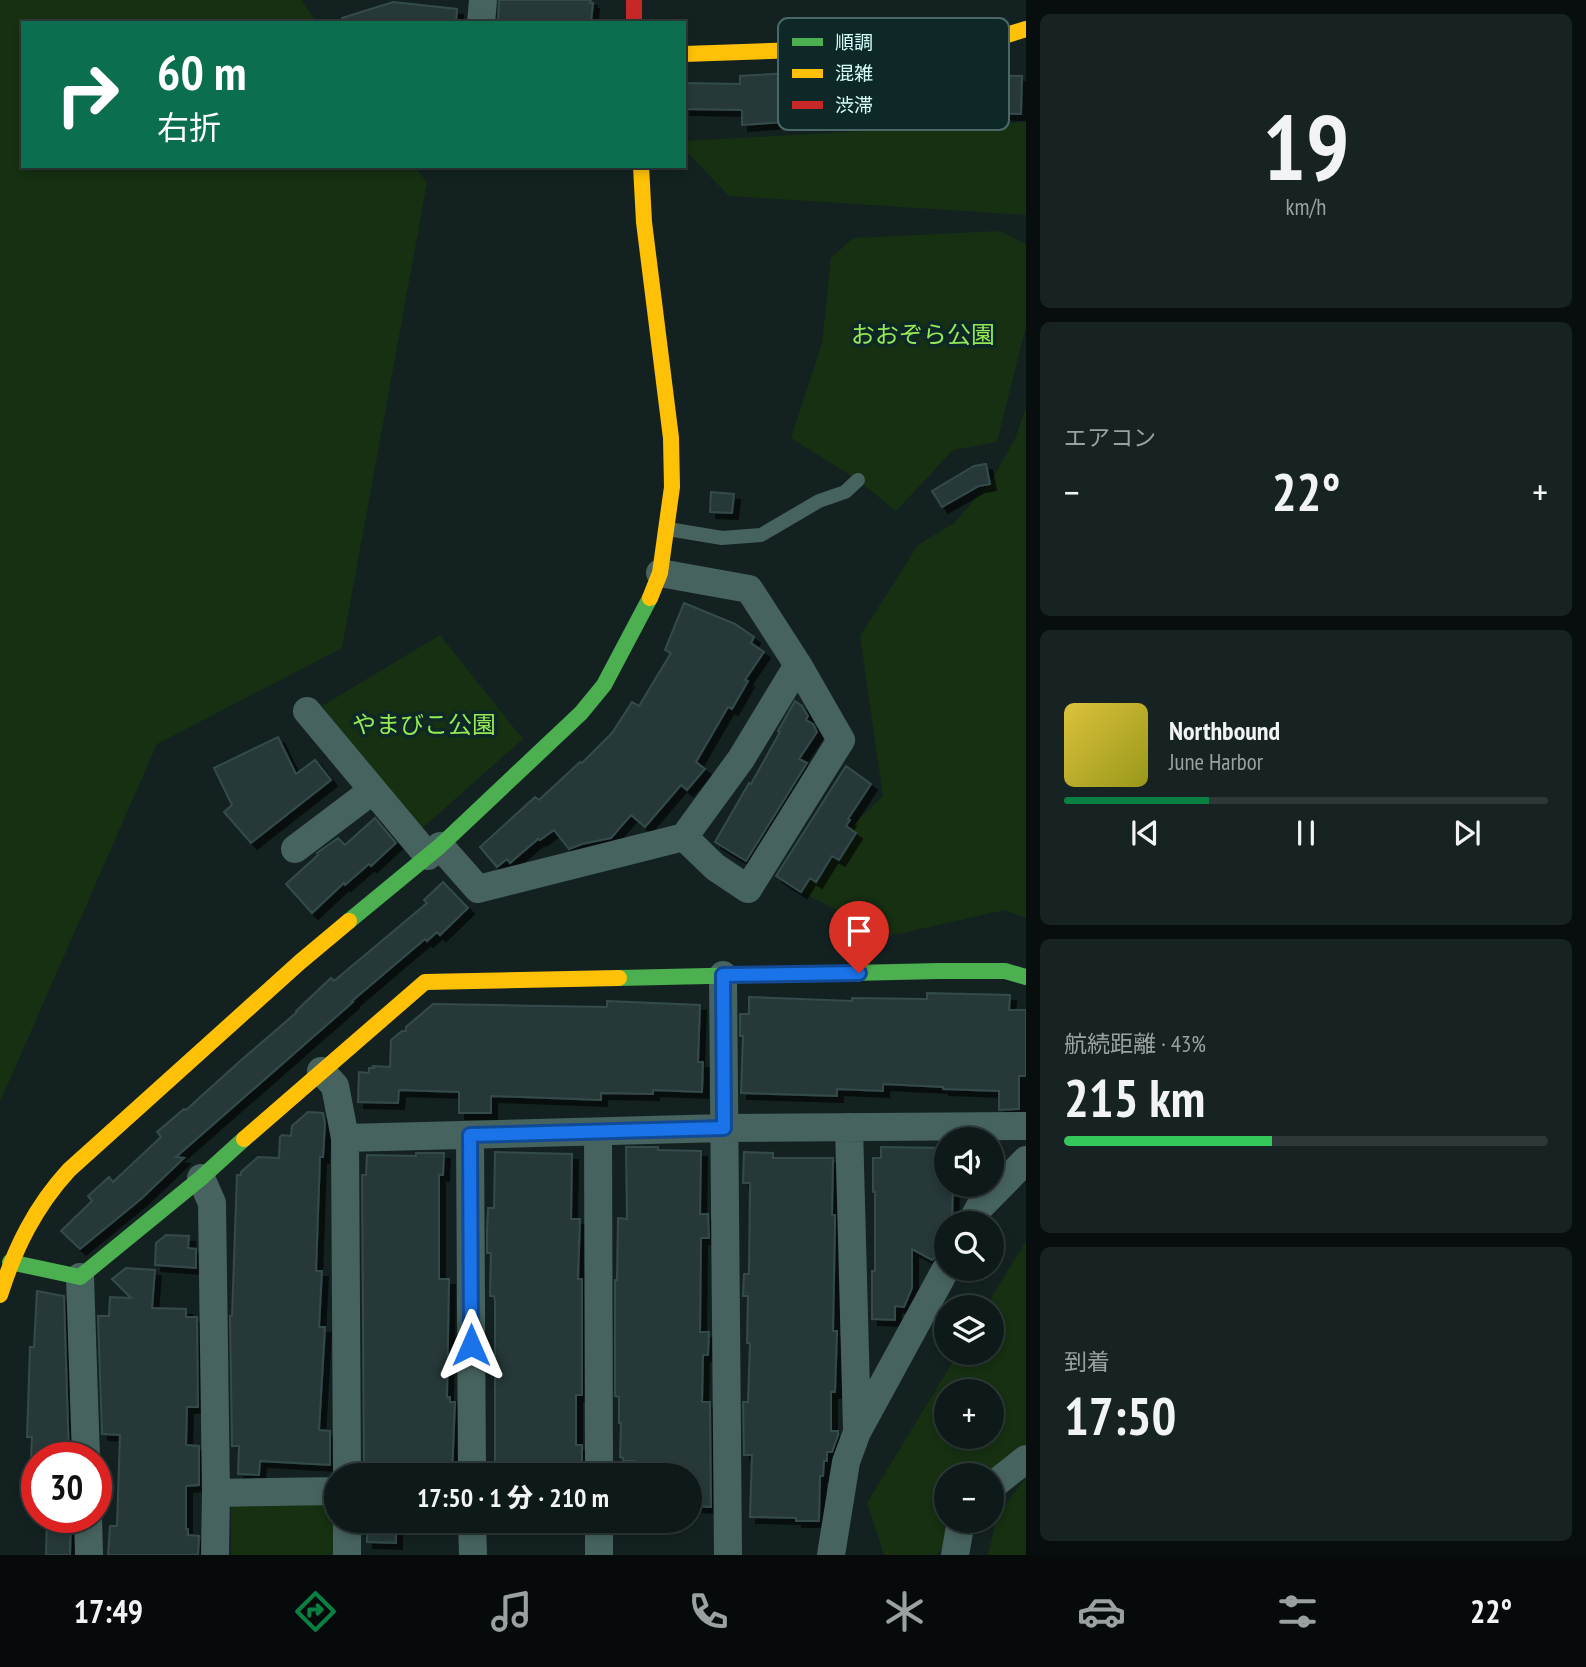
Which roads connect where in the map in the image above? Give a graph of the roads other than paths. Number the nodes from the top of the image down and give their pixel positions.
1 (483, 0) edge
2 (634, 0) edge
3 (481, 21) edge
4 (634, 21) edge
5 (1026, 29) edge
6 (1009, 34) edge
7 (778, 51) edge
8 (686, 54) edge
9 (641, 168) edge
10 (858, 480) dead end
11 (666, 528) junction
12 (660, 573) junction
13 (798, 666) junction
14 (307, 711) dead end
15 (373, 790) junction
16 (684, 837) junction
17 (295, 849) dead end
18 (434, 851) junction
19 (723, 975) junction
20 (1026, 977) edge
21 (321, 1071) junction
22 (1026, 1126) edge
23 (849, 1127) junction
24 (724, 1128) junction
25 (598, 1132) junction
26 (470, 1135) junction
27 (345, 1138) junction
28 (1026, 1160) edge
29 (201, 1178) junction
30 (977, 1211) edge
31 (10, 1262) junction
32 (80, 1278) junction
33 (939, 1281) edge
34 (0, 1295) edge
35 (857, 1432) junction
36 (85, 1442) edge
37 (1026, 1459) edge
38 (348, 1463) edge
39 (472, 1463) edge
40 (599, 1463) edge
41 (1004, 1476) edge
42 (324, 1491) edge
43 (216, 1493) junction
44 (88, 1533) edge
45 (347, 1533) edge
46 (472, 1533) edge
47 (599, 1533) edge
48 (959, 1533) edge
49 (89, 1555) edge
50 (215, 1555) edge
51 (347, 1555) edge
52 (473, 1555) edge
53 (599, 1555) edge
54 (728, 1555) edge
55 (831, 1555) edge
56 (956, 1555) edge

1 - 3 street
2 - 4 street
5 - 6 street
7 - 8 street
9 - 11 street
10 - 11 lane
11 - 12 street
12 - 13 street
12 - 18 street
13 - 16 street
13 - 16 street
14 - 15 street
15 - 17 street
15 - 18 street
16 - 18 street
18 - 31 street
19 - 20 street
19 - 21 street
19 - 24 street
21 - 27 street
21 - 29 street
22 - 23 street
23 - 24 street
23 - 35 street
24 - 25 street
24 - 54 street
25 - 26 street
25 - 40 street
26 - 27 street
26 - 39 street
27 - 38 street
28 - 30 street
29 - 32 street
29 - 43 street
31 - 32 street
31 - 34 street
32 - 36 street
33 - 35 street
35 - 55 street
37 - 41 street
42 - 43 street
43 - 50 street
44 - 49 street
45 - 51 street
46 - 52 street
47 - 53 street
48 - 56 street

